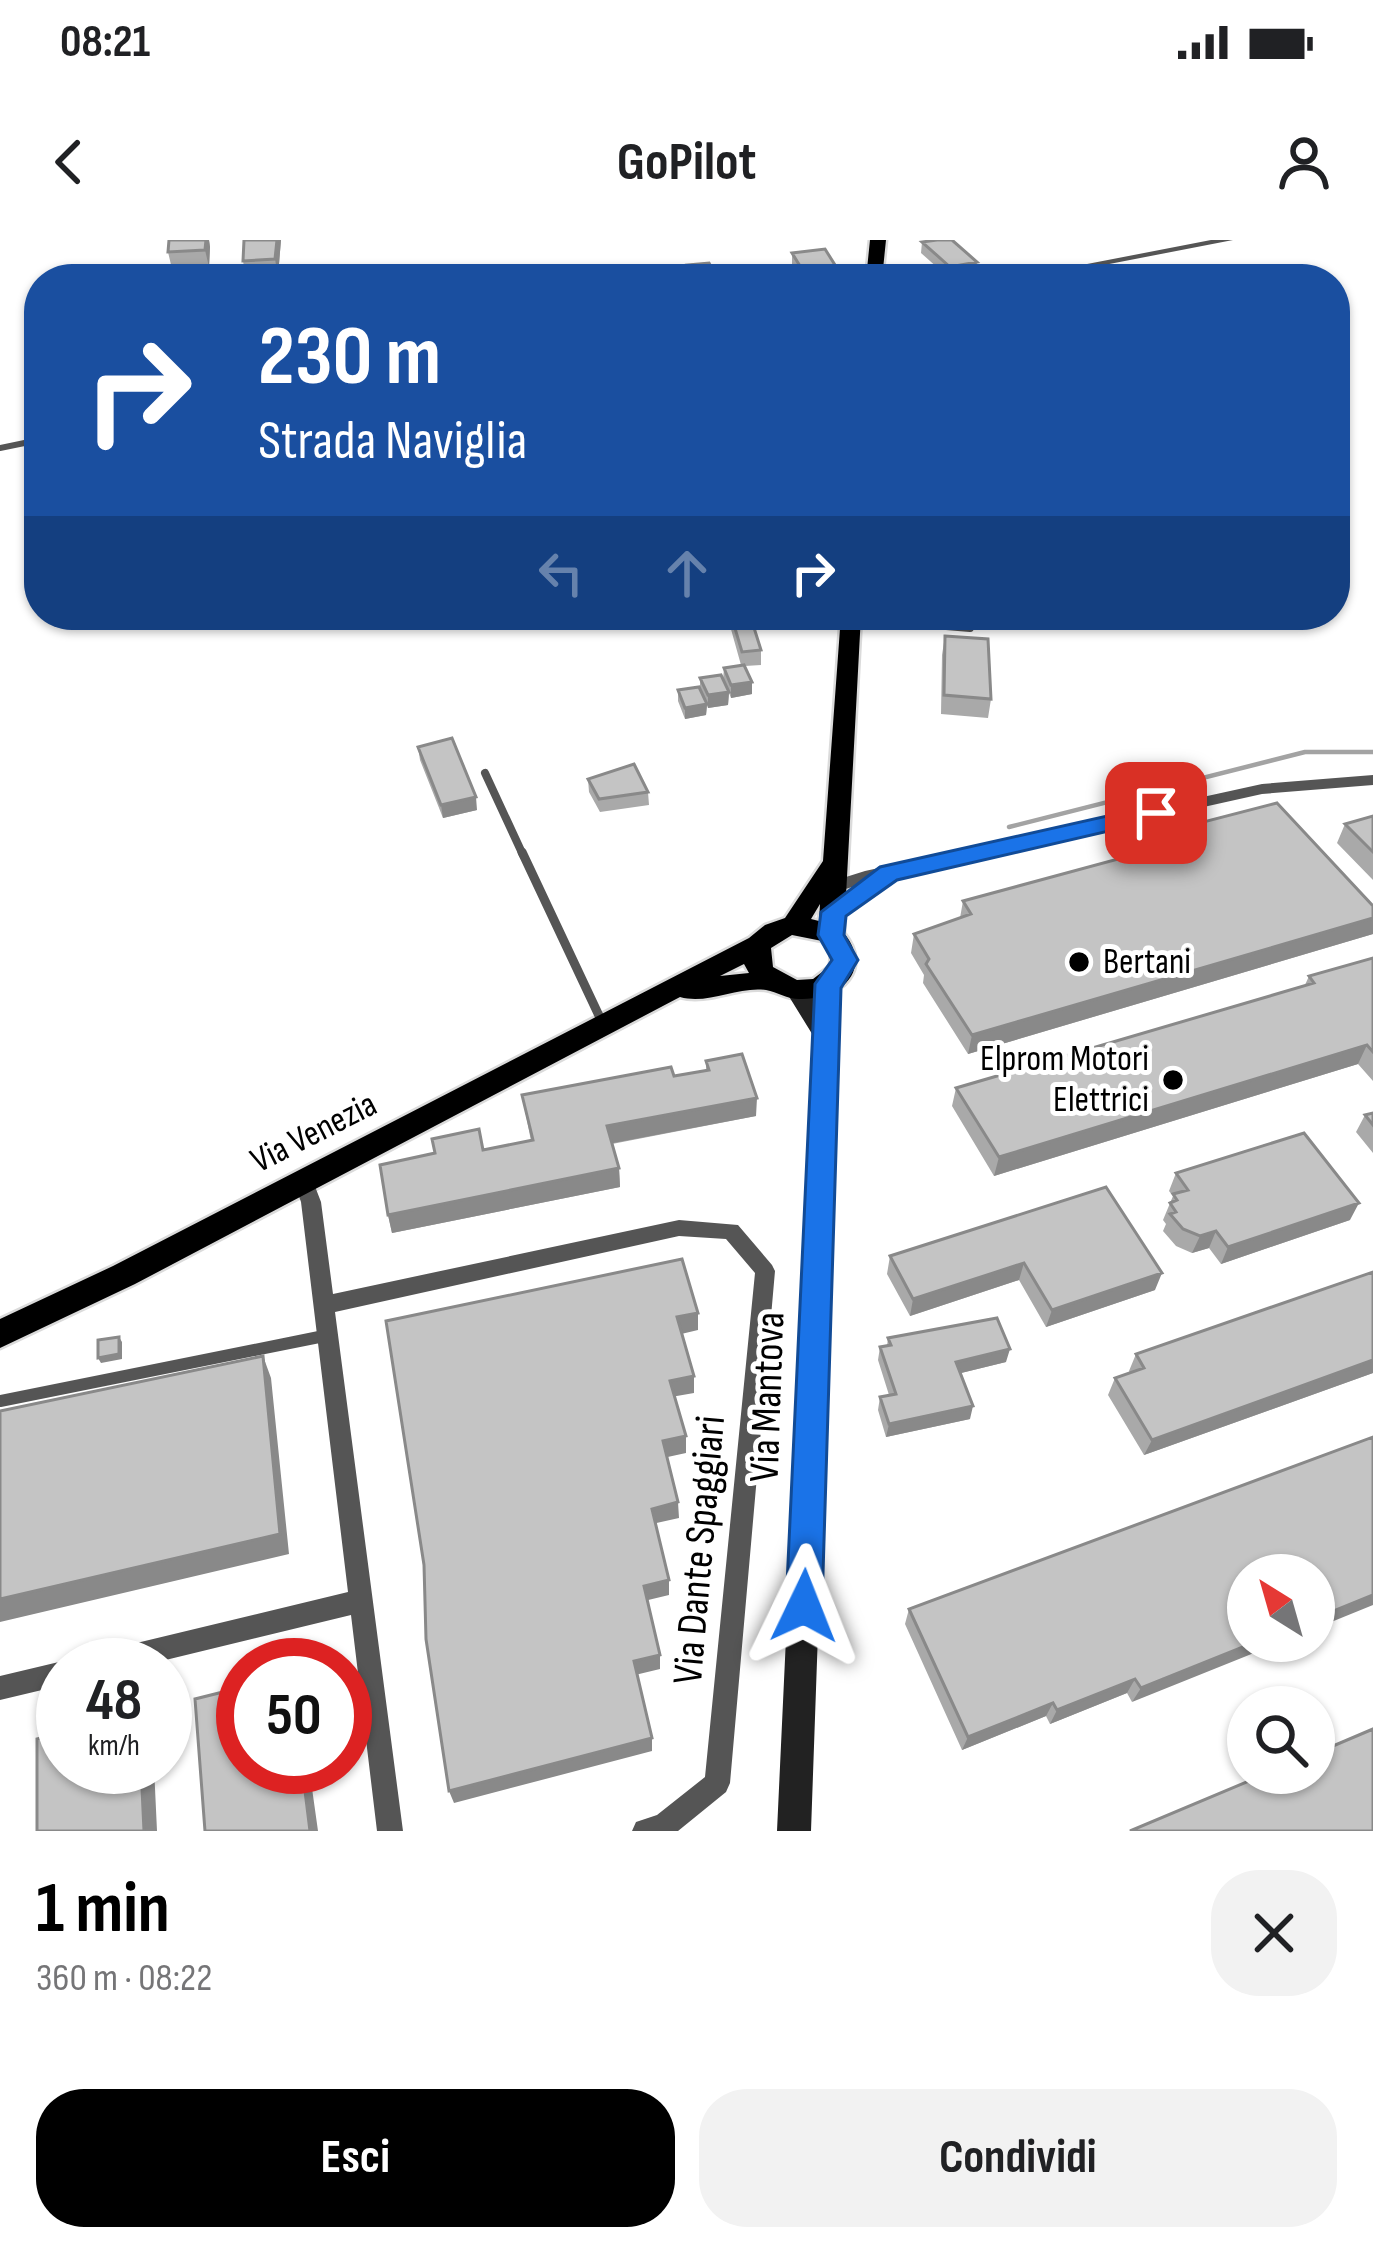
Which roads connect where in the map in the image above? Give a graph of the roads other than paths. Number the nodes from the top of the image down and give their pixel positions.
1 (1228, 240) edge
2 (1097, 264) edge
3 (850, 630) edge
4 (485, 773) dead end
5 (1373, 780) edge
6 (837, 858) junction
7 (889, 873) junction
8 (834, 911) junction
9 (795, 923) junction
10 (758, 945) junction
11 (768, 980) junction
12 (828, 984) junction
13 (796, 990) junction
14 (662, 997) junction
15 (604, 1027) junction
16 (829, 1040) junction
17 (304, 1182) junction
18 (325, 1305) junction
19 (0, 1334) edge
20 (328, 1335) junction
21 (0, 1401) edge
22 (361, 1601) junction
23 (192, 1642) edge
24 (36, 1679) edge
25 (0, 1688) edge
26 (390, 1831) edge
27 (645, 1831) edge
28 (794, 1831) edge

1 - 2 street
3 - 6 main road, Via Mantova
4 - 15 lane
5 - 7 street
6 - 8 main road, Via Mantova
6 - 9 main road, Via Mantova
7 - 8 street
7 - 8 street
8 - 9 main road
8 - 9 street
8 - 12 main road, Via Mantova
9 - 10 main road, Via Mantova
10 - 11 main road
10 - 14 main road, Via Venezia
11 - 13 main road
11 - 14 main road, Via Venezia
12 - 13 main road
12 - 16 main road, Via Mantova
13 - 16 main road
14 - 15 main road, Via Venezia
15 - 17 main road, Via Venezia
16 - 28 main road, Via Mantova
17 - 18 street
17 - 19 main road, Via Venezia
18 - 20 street
18 - 27 street, Via Dante Spaggiari
20 - 21 lane
20 - 22 street
22 - 23 street
22 - 26 street
24 - 25 street

